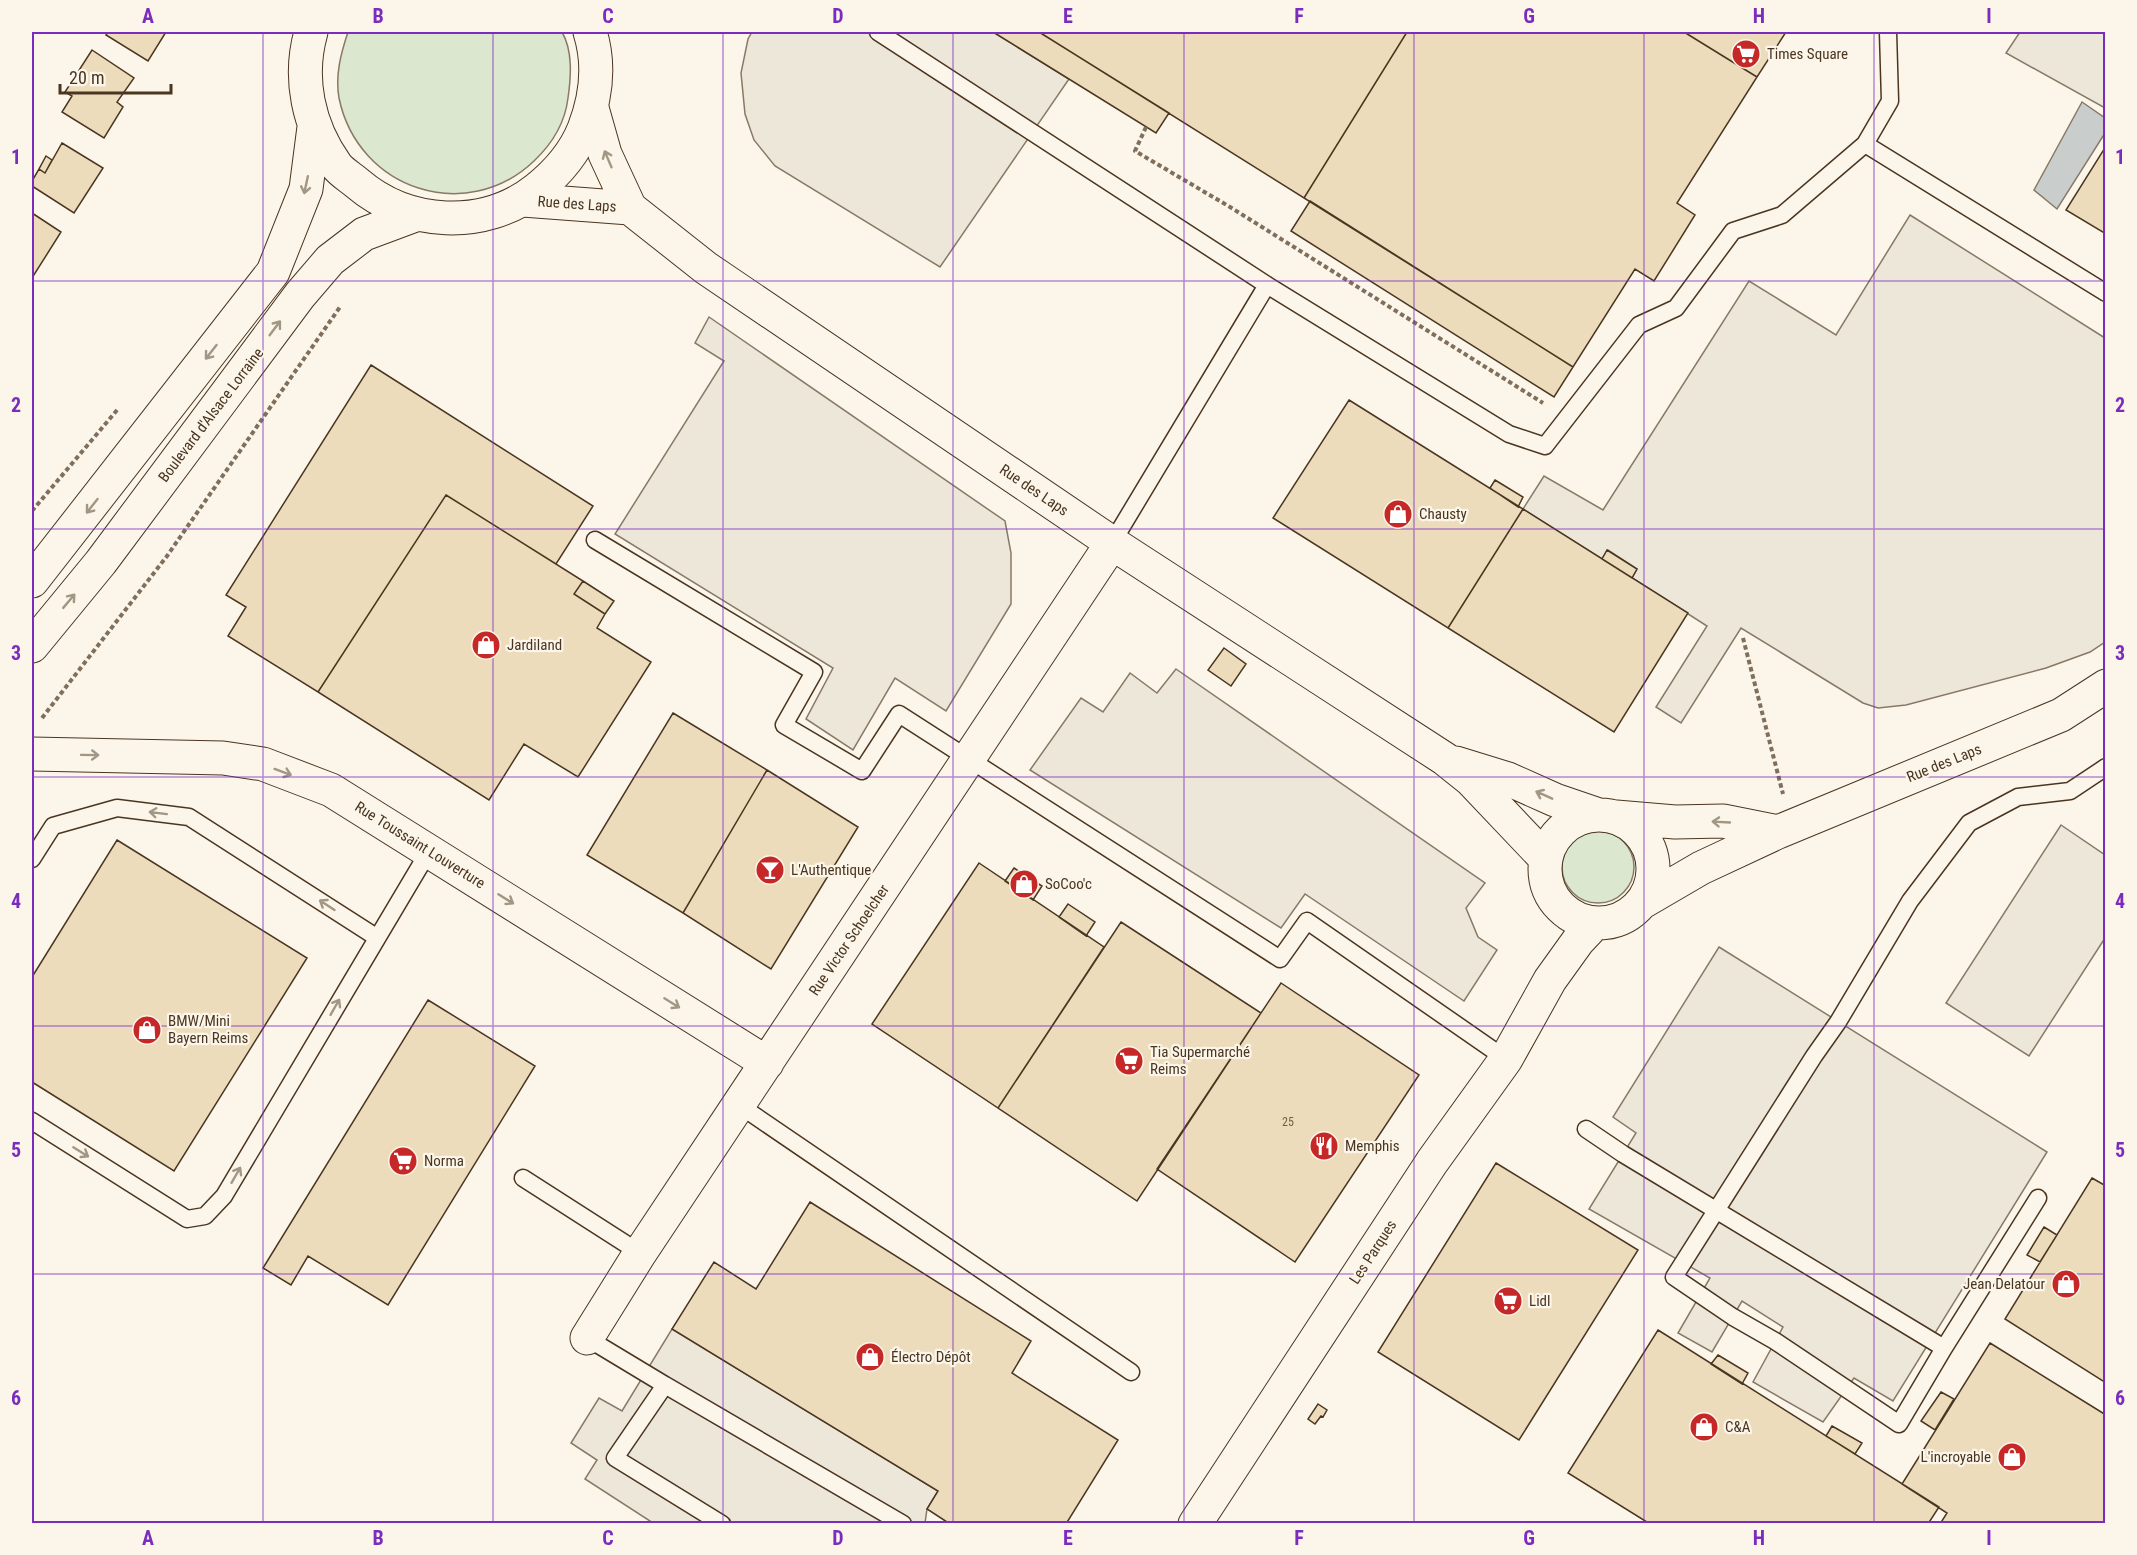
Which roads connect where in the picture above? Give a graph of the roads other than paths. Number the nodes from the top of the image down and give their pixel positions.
1 (590, 32) edge
2 (878, 32) edge
3 (1888, 32) edge
4 (303, 38) edge
5 (592, 108) junction
6 (314, 127) junction
7 (1865, 144) junction
8 (523, 200) junction
9 (630, 208) junction
10 (415, 215) junction
11 (1267, 285) junction
12 (2106, 293) edge
13 (595, 540) dead end
14 (1112, 543) junction
15 (32, 581) edge
16 (32, 646) edge
17 (2101, 696) edge
18 (33, 740) edge
19 (969, 758) junction
20 (1446, 759) junction
21 (2106, 766) edge
22 (1607, 816) junction
23 (1785, 829) junction
24 (429, 851) junction
25 (1546, 859) junction
26 (32, 860) edge
27 (1554, 900) junction
28 (1641, 903) junction
29 (1595, 923) junction
30 (376, 937) junction
31 (1550, 980) junction
32 (1506, 1059) junction
33 (767, 1063) junction
34 (739, 1105) junction
35 (32, 1121) edge
36 (1586, 1129) dead end
37 (523, 1178) dead end
38 (2038, 1197) dead end
39 (1717, 1210) junction
40 (640, 1253) junction
41 (587, 1338) joint
42 (1944, 1348) junction
43 (1131, 1372) dead end
44 (665, 1384) junction
45 (722, 1524) edge
46 (903, 1524) edge
47 (1195, 1524) edge

1 - 5 street
2 - 11 lane
3 - 7 lane
4 - 6 street
5 - 8 street
9 -> 5 street, Rue des Laps
6 - 10 street
6 -> 15 street
7 - 11 lane
7 - 12 lane
8 - 9 street, Rue des Laps
8 - 10 street
9 - 14 street, Rue des Laps
16 -> 10 street, Boulevard d'Alsace Lorraine
11 - 14 lane
13 - 19 lane
14 - 19 street, Rue Victor Schoelcher
14 - 20 street, Rue des Laps
17 - 23 street, Rue des Laps
18 -> 24 street, Rue Toussaint Louverture
19 - 32 lane
19 - 33 street, Rue Victor Schoelcher
22 -> 20 street, Rue des Laps
20 - 25 street, Rue des Laps
21 - 39 lane
23 -> 22 street, Rue des Laps
22 - 25 street
22 - 28 street
23 - 28 street, Rue des Laps
24 - 30 lane
24 -> 33 street, Rue Toussaint Louverture
25 - 27 street
30 -> 26 lane
27 - 29 street
27 - 31 street, Les Parques
28 - 29 street
29 - 31 street, Les Parques
35 -> 30 lane
31 - 32 street, Les Parques
32 - 47 street, Les Parques
33 - 34 street, Rue Victor Schoelcher
34 - 40 street, Rue Victor Schoelcher
34 - 43 lane
36 - 39 lane
37 - 40 lane
38 - 42 lane
39 - 42 lane
39 - 42 lane
40 - 41 street, Rue Victor Schoelcher
41 - 44 lane
44 - 45 lane
44 - 46 lane

